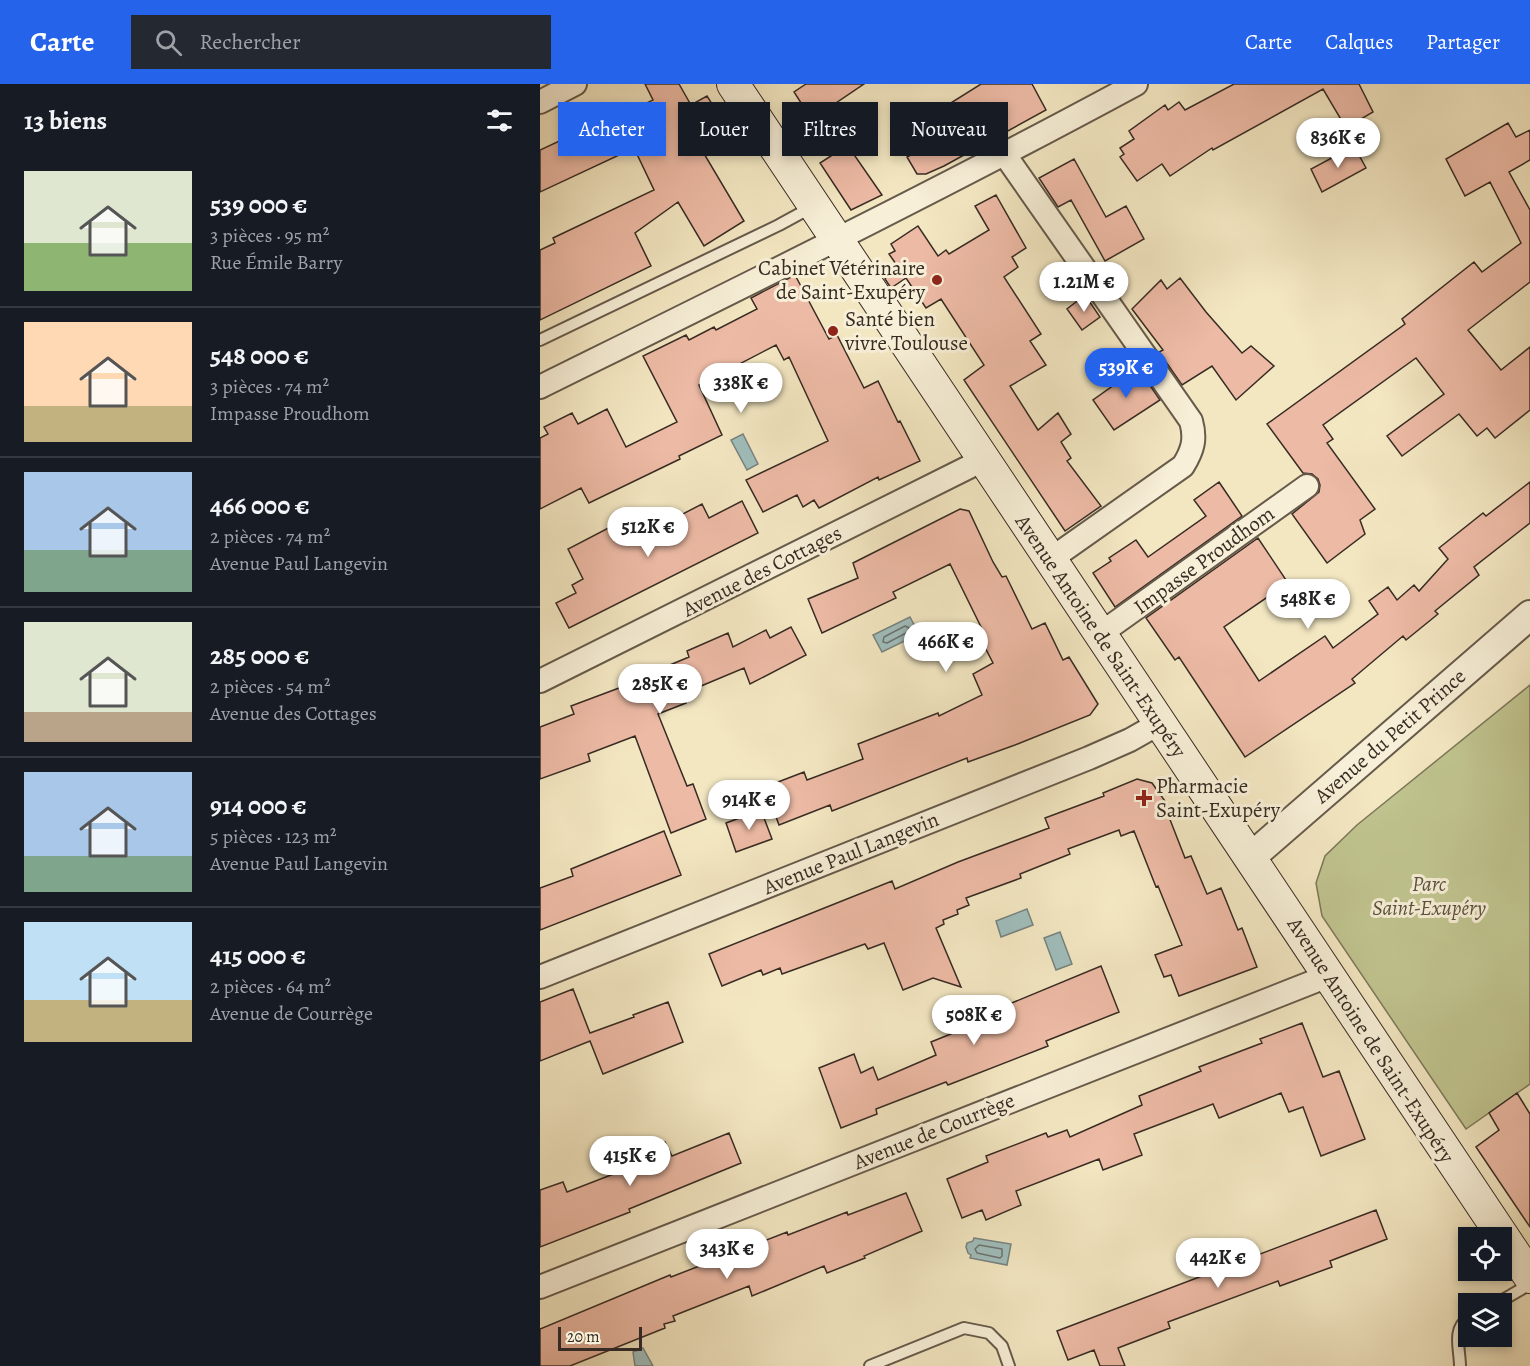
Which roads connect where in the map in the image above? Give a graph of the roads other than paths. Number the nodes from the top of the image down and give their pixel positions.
1 (575, 84) edge
2 (733, 84) edge
3 (1136, 84) edge
4 (540, 102) edge
5 (1008, 153) edge
6 (1003, 156) edge
7 (1006, 156) edge
8 (814, 206) junction
9 (837, 240) junction
10 (540, 340) edge
11 (540, 387) edge
12 (983, 460) junction
13 (1307, 486) dead end
14 (1051, 559) junction
15 (1530, 615) edge
16 (1101, 634) junction
17 (540, 681) edge
18 (1160, 723) junction
19 (1250, 858) junction
20 (1328, 976) junction
21 (540, 977) edge
22 (1530, 1277) edge
23 (1530, 1284) edge
24 (540, 1287) edge
25 (1512, 1295) edge
26 (1458, 1347) edge
27 (870, 1366) edge
28 (1009, 1366) edge
29 (1460, 1366) edge

1 - 4 street
2 - 8 main road, Avenue Antoine de Saint-Exupéry
3 - 5 street
6 - 9 street
7 - 14 street
8 - 9 main road, Avenue Antoine de Saint-Exupéry
8 - 10 lane
9 - 11 street
9 - 12 main road, Avenue Antoine de Saint-Exupéry
12 - 14 main road, Avenue Antoine de Saint-Exupéry
12 - 17 street, Avenue des Cottages
13 - 16 street, Impasse Proudhom
14 - 16 main road, Avenue Antoine de Saint-Exupéry
15 - 19 street, Avenue du Petit Prince
16 - 18 main road, Avenue Antoine de Saint-Exupéry
18 - 19 main road, Avenue Antoine de Saint-Exupéry
18 - 21 street, Avenue Paul Langevin
19 - 20 main road, Avenue Antoine de Saint-Exupéry
20 - 22 main road, Avenue Antoine de Saint-Exupéry
20 - 24 street, Avenue de Courrège
23 - 25 lane
26 - 29 lane
27 - 28 lane

